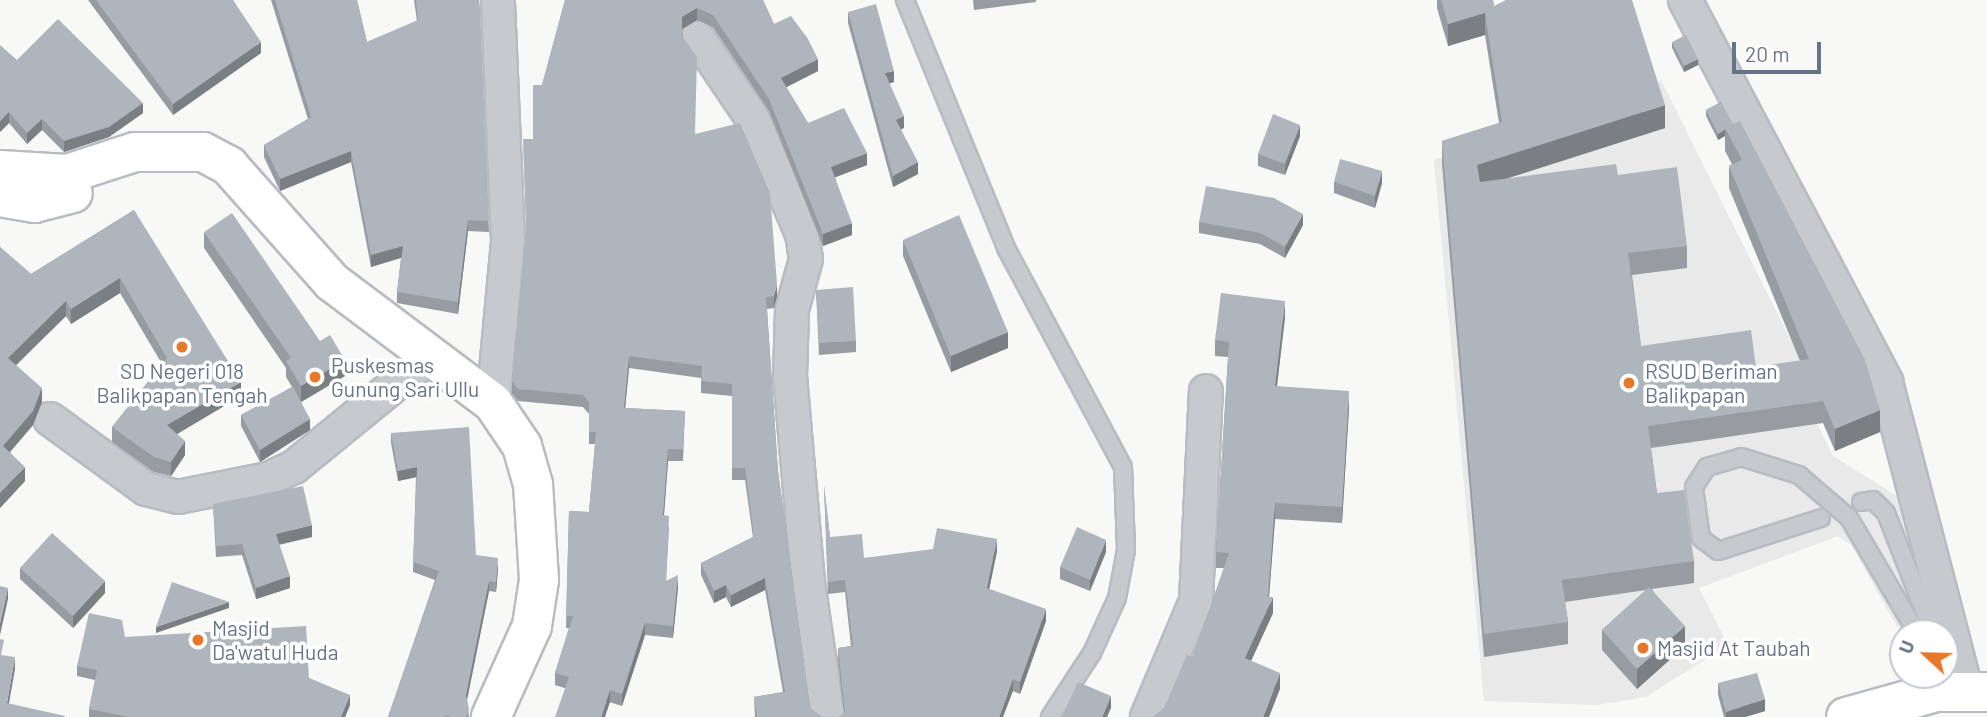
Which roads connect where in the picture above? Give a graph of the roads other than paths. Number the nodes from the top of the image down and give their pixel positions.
1 (498, 0) edge
2 (905, 0) edge
3 (1685, 0) edge
4 (698, 38) dead end
5 (0, 170) edge
6 (0, 197) edge
7 (265, 210) junction
8 (430, 356) junction
9 (1206, 391) dead end
10 (493, 403) junction
11 (50, 419) dead end
12 (1861, 502) dead end
13 (1821, 518) dead end
14 (1909, 619) edge
15 (1928, 619) edge
16 (1937, 619) edge
17 (1942, 689) edge
18 (491, 717) edge
19 (828, 717) edge
20 (1050, 717) edge
21 (1147, 717) edge
22 (1846, 717) edge

1 - 10 street
2 - 20 lane
3 - 16 street
4 - 19 street
5 - 7 main road
6 - 7 main road
7 - 8 main road
8 - 10 main road
8 - 11 street
9 - 21 street
10 - 18 main road
12 - 15 lane
13 - 14 lane
17 - 22 main road

